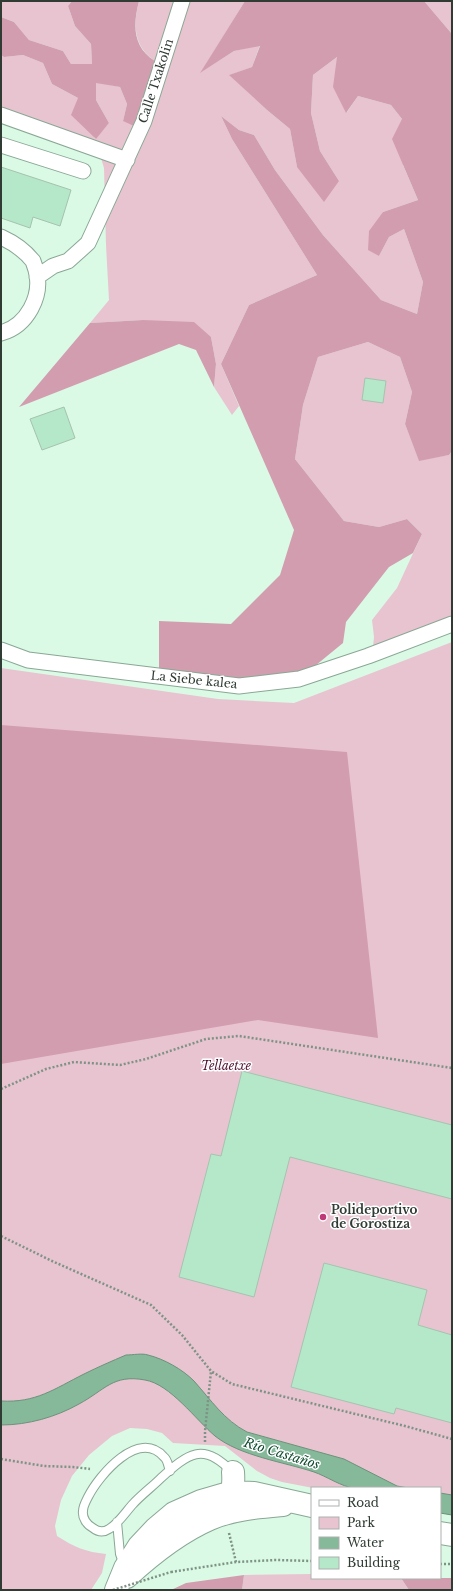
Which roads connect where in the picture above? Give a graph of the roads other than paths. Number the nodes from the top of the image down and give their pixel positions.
1 (182, 1) edge
2 (1, 115) edge
3 (1, 145) edge
4 (126, 160) junction
5 (83, 171) dead end
6 (1, 237) edge
7 (38, 277) junction
8 (1, 333) edge
9 (452, 624) edge
10 (1, 650) edge
11 (170, 1471) junction
12 (232, 1482) junction
13 (304, 1505) edge
14 (117, 1522) junction
15 (441, 1533) edge
16 (452, 1535) edge
17 (123, 1579) edge

1 - 4 street, Calle Txakolin
2 - 4 street
3 - 5 street
4 - 7 street, Calle Txakolin
6 - 7 street
7 - 8 street
9 - 10 street, La Siebe kalea
11 - 12 lane
11 - 14 lane
11 - 14 lane
12 - 13 street
12 - 17 street
13 - 17 street
14 - 17 lane
15 - 16 street

